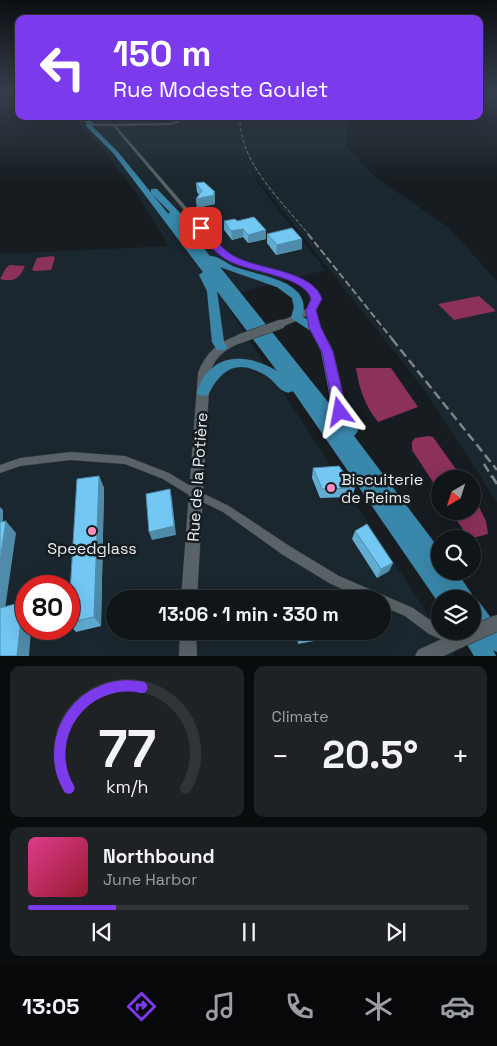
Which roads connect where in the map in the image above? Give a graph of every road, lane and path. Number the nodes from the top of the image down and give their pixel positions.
1 (87, 123) edge
2 (88, 123) edge
3 (175, 123) edge
4 (113, 124) junction
5 (90, 125) junction
6 (154, 191) junction
7 (178, 234) junction
8 (311, 310) junction
9 (296, 318) junction
10 (315, 328) junction
11 (221, 347) junction
12 (203, 391) junction
13 (0, 469) edge
14 (363, 480) junction
15 (197, 495) junction
16 (415, 529) junction
17 (431, 551) edge
18 (190, 590) edge
19 (358, 590) edge
20 (440, 590) edge
21 (391, 604) edge
22 (481, 620) edge
23 (497, 624) edge
24 (431, 628) edge
25 (481, 630) edge
26 (188, 640) edge
27 (456, 640) edge
28 (468, 640) edge
29 (497, 642) edge
30 (188, 656) edge
31 (424, 656) edge
32 (486, 656) edge

1 - 5 main road
2 - 5 main road
3 - 4 street
4 - 5 street
4 - 8 street
5 - 6 highway
5 - 7 highway
6 - 9 highway
6 - 16 highway
7 - 11 highway
7 - 14 highway
8 - 9 street
8 - 10 highway
9 - 10 highway
9 - 11 main road, bridge
10 - 16 highway
11 - 12 main road, Rue de la Potière
12 - 14 highway
12 - 15 main road, Rue de la Potière
13 - 15 street
14 - 20 highway
15 - 18 main road, Rue de la Potière
15 - 19 street
16 - 17 highway
21 - 24 street
22 - 29 highway
23 - 25 main road, bridge
26 - 30 main road
27 - 31 main road
28 - 32 highway

